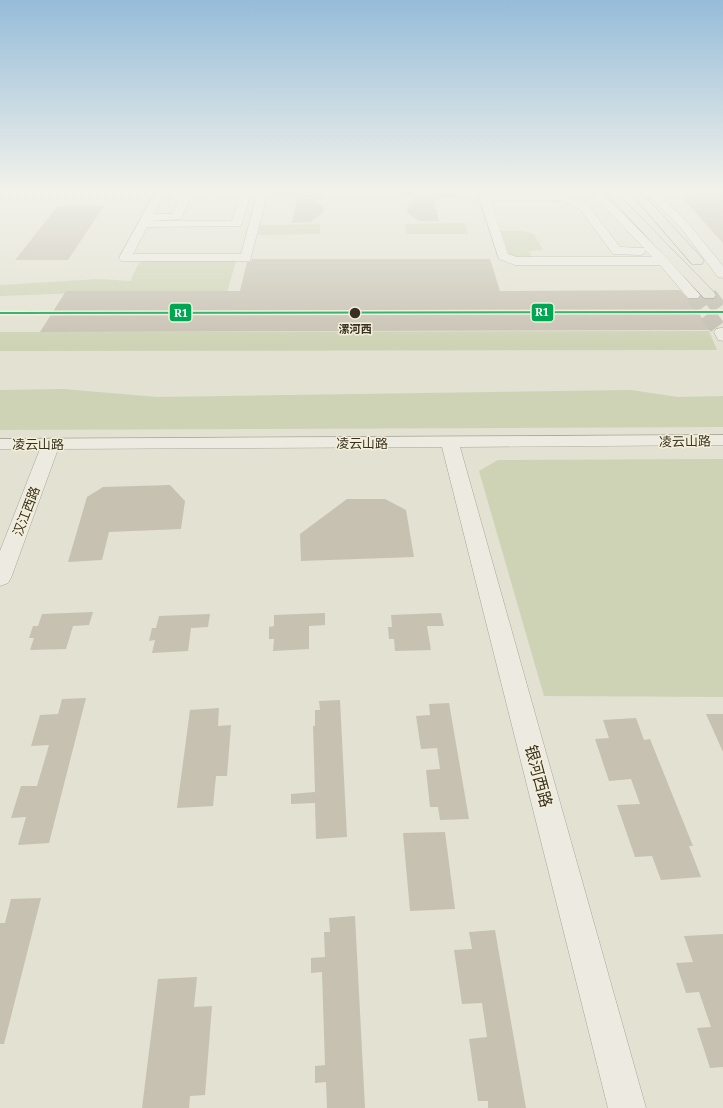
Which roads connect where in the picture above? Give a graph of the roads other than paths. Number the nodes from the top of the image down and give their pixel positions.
1 (137, 243) edge
2 (250, 243) edge
3 (498, 243) edge
4 (611, 243) edge
5 (645, 243) edge
6 (659, 243) edge
7 (685, 243) edge
8 (695, 243) edge
9 (649, 261) junction
10 (663, 261) junction
11 (720, 279) edge
12 (692, 295) tunnel mouth
13 (709, 295) tunnel mouth
14 (723, 440) edge
15 (450, 443) junction
16 (0, 444) edge
17 (45, 444) junction
18 (0, 537) edge
19 (0, 578) edge
20 (627, 1108) edge

1 - 2 street
3 - 9 street
4 - 9 street
5 - 10 street
6 - 13 main road
7 - 11 main road
8 - 11 street
9 - 10 street
10 - 12 street
14 - 15 street, 凌云山路
15 - 17 street, 凌云山路
15 - 20 street, 银河西路
16 - 17 street, 凌云山路
17 - 18 street, 汉江西路
17 - 19 street, 汉江西路

